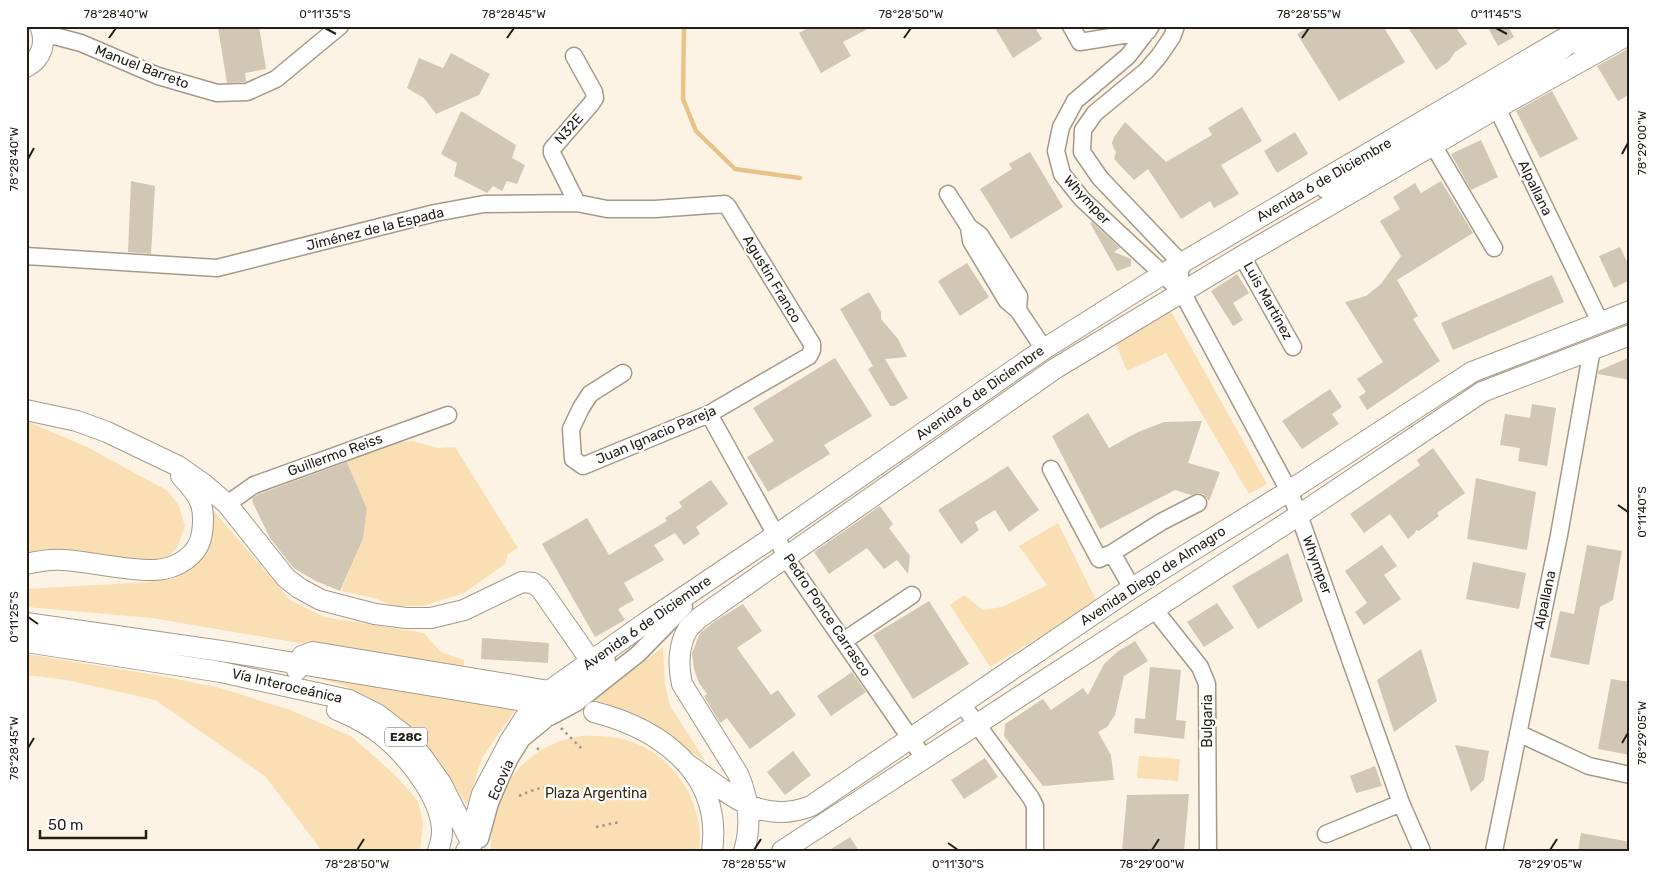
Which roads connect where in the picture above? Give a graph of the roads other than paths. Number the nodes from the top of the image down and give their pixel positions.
1 (340, 26) edge
2 (1071, 26) edge
3 (1176, 26) edge
4 (1585, 26) edge
5 (1597, 26) edge
6 (1621, 26) edge
7 (1149, 28) edge
8 (42, 30) edge
9 (1630, 34) edge
10 (574, 56) dead end
11 (1548, 61) junction
12 (27, 67) edge
13 (1497, 108) junction
14 (1432, 145) junction
15 (948, 194) dead end
16 (577, 203) junction
17 (725, 204) joint
18 (1494, 248) dead end
19 (26, 256) edge
20 (1242, 256) junction
21 (1175, 277) junction
22 (1630, 311) edge
23 (1600, 322) junction
24 (1630, 335) edge
25 (1293, 347) dead end
26 (1044, 349) junction
27 (1592, 349) junction
28 (809, 356) joint
29 (623, 372) dead end
30 (27, 409) edge
31 (448, 414) dead end
32 (708, 414) junction
33 (168, 461) junction
34 (1051, 470) dead end
35 (1289, 491) junction
36 (1198, 503) dead end
37 (228, 504) junction
38 (1299, 515) junction
39 (781, 545) junction
40 (1112, 553) junction
41 (26, 564) edge
42 (1132, 588) junction
43 (912, 595) dead end
44 (1154, 609) junction
45 (26, 623) edge
46 (845, 640) junction
47 (152, 641) junction
48 (26, 642) edge
49 (253, 656) junction
50 (149, 661) junction
51 (591, 661) junction
52 (298, 664) junction
53 (221, 672) junction
54 (247, 677) junction
55 (294, 688) junction
56 (549, 691) junction
57 (524, 701) dead end
58 (962, 704) junction
59 (594, 712) dead end
60 (977, 725) junction
61 (1518, 733) junction
62 (911, 738) junction
63 (924, 758) junction
64 (690, 766) junction
65 (1630, 775) edge
66 (1401, 803) junction
67 (747, 806) junction
68 (1326, 834) dead end
69 (805, 845) edge
70 (472, 849) edge
71 (438, 851) edge
72 (712, 851) edge
73 (744, 851) edge
74 (782, 851) edge
75 (1035, 851) edge
76 (1208, 851) edge
77 (1422, 851) edge
78 (1494, 851) edge

1 - 8 street, Manuel Barreto
2 - 7 street
3 - 21 street, Whymper
4 - 21 main road, Avenida 6 de Diciembre
5 - 11 street
6 - 11 street
7 - 21 street, Whymper
8 - 12 main road
9 - 13 main road, Avenida 6 de Diciembre
10 - 16 street, N32E
11 - 21 street
13 - 14 main road, Avenida 6 de Diciembre
13 - 23 street, Alpallana
14 - 18 street
14 - 20 main road, Avenida 6 de Diciembre
15 - 26 street
16 - 17 street, Jiménez de la Espada
16 - 19 street, Jiménez de la Espada
17 - 28 street, Agustin Franco
20 - 21 main road, Avenida 6 de Diciembre
20 - 25 street, Luis Martínez
21 - 26 main road, Avenida 6 de Diciembre
21 - 35 street, Whymper
21 - 39 main road, Avenida 6 de Diciembre
22 - 23 main road, Avenida Diego de Almagro
23 - 35 main road, Avenida Diego de Almagro
24 - 27 main road, Avenida Diego de Almagro
26 - 39 main road, Avenida 6 de Diciembre
27 - 38 main road, Avenida Diego de Almagro
27 - 61 street, Alpallana
28 - 32 street, Juan Ignacio Pareja
29 - 32 street, Juan Ignacio Pareja
30 - 33 main road
31 - 37 street, Guillermo Reiss
32 - 39 street, Pedro Ponce Carrasco
33 - 37 main road
33 - 41 main road
34 - 40 street
35 - 38 street, Whymper
35 - 42 main road, Avenida Diego de Almagro
36 - 40 street
37 - 51 main road
38 - 44 main road, Avenida Diego de Almagro
38 - 66 street, Whymper
39 - 46 street, Pedro Ponce Carrasco
39 - 51 main road, Avenida 6 de Diciembre
39 - 67 main road, Avenida 6 de Diciembre
39 - 70 street, Ecovia
40 - 42 street
42 - 58 main road, Avenida Diego de Almagro
43 - 46 street
44 - 60 main road, Avenida Diego de Almagro
44 - 76 street, Bulgaria
45 - 47 main road, Vía Interoceánica
46 - 62 street, Pedro Ponce Carrasco
47 - 49 main road, Vía Interoceánica
47 - 50 main road
48 - 50 main road, Vía Interoceánica / E28C
49 - 52 main road, Vía Interoceánica
49 - 54 main road
50 - 53 main road, Vía Interoceánica / E28C
51 - 56 main road, Avenida 6 de Diciembre
52 - 55 main road
52 - 56 main road
52 - 57 main road, Vía Interoceánica
53 - 54 main road, Vía Interoceánica / E28C
53 - 71 main road
54 - 55 main road, Vía Interoceánica / E28C
55 - 70 main road, Vía Interoceánica / E28C
56 - 70 main road, Avenida 6 de Diciembre
58 - 60 street
58 - 62 main road, Avenida Diego de Almagro
59 - 64 main road
60 - 63 main road, Avenida Diego de Almagro
60 - 75 street
61 - 65 street
61 - 78 street, Alpallana
62 - 63 street, Pedro Ponce Carrasco
62 - 67 main road, Avenida Diego de Almagro
63 - 69 main road, Avenida Diego de Almagro
64 - 67 main road, Avenida Diego de Almagro
64 - 72 main road
66 - 68 street
66 - 77 street, Whymper
67 - 73 main road, Avenida 6 de Diciembre
69 - 74 main road, Avenida Diego de Almagro

